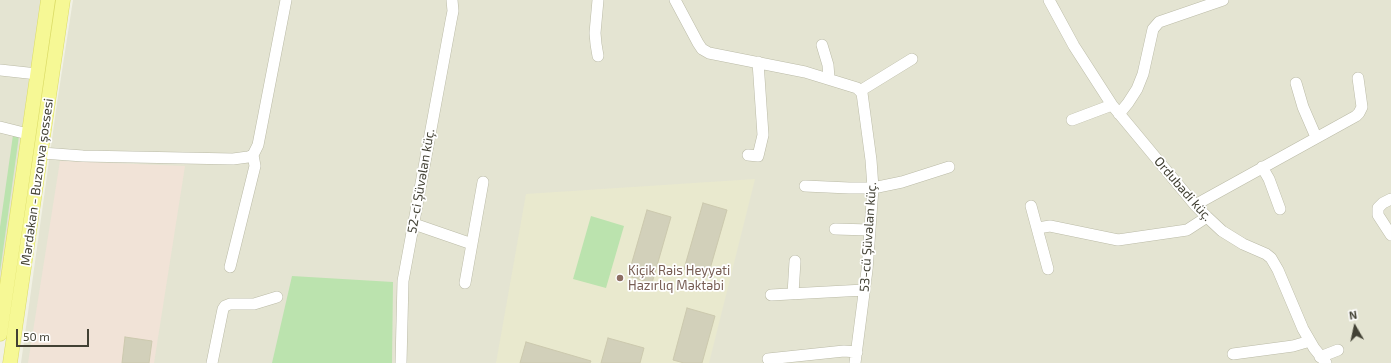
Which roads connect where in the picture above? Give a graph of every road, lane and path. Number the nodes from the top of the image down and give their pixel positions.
1 (48, 0) edge
2 (63, 0) edge
3 (286, 0) edge
4 (452, 0) edge
5 (598, 0) edge
6 (675, 0) edge
7 (1049, 0) edge
8 (1223, 0) edge
9 (822, 45) dead end
10 (598, 56) dead end
11 (912, 59) dead end
12 (758, 62) junction
13 (0, 70) edge
14 (37, 74) junction
15 (829, 78) junction
16 (1358, 78) dead end
17 (1296, 83) dead end
18 (860, 91) junction
19 (1115, 110) junction
20 (1072, 120) dead end
21 (0, 127) edge
22 (28, 134) junction
23 (1316, 137) junction
24 (42, 152) junction
25 (253, 155) junction
26 (748, 155) dead end
27 (949, 167) dead end
28 (1262, 167) junction
29 (483, 182) dead end
30 (805, 186) dead end
31 (873, 188) junction
32 (1391, 199) edge
33 (1195, 205) junction
34 (1031, 206) dead end
35 (1280, 209) dead end
36 (1207, 217) junction
37 (414, 224) junction
38 (1038, 228) junction
39 (836, 230) dead end
40 (870, 230) junction
41 (1391, 235) edge
42 (472, 244) junction
43 (795, 261) dead end
44 (230, 267) dead end
45 (1048, 269) dead end
46 (466, 283) dead end
47 (3, 288) edge
48 (864, 290) junction
49 (793, 294) junction
50 (771, 295) dead end
51 (277, 297) dead end
52 (0, 334) edge
53 (1310, 341) junction
54 (1338, 350) dead end
55 (857, 352) junction
56 (1232, 354) dead end
57 (768, 359) dead end
58 (1323, 360) edge
59 (10, 363) edge
60 (212, 363) edge
61 (401, 363) edge
62 (855, 363) edge

1 - 14 main road
2 - 24 main road, Mərdəkan - Buzonva şossesi
3 - 25 street
4 - 37 street, 52-ci Şüvəlan küç.
5 - 10 street
6 - 12 street
7 - 19 street, Ordubadi küç.
8 - 19 street
9 - 15 street
11 - 18 street
12 - 15 street
12 - 26 street
13 - 14 street
14 - 22 main road
15 - 18 street
16 - 23 street
17 - 23 street
18 - 31 street, 53-cü Şüvəlan küç.
19 - 20 street
19 - 33 street, Ordubadi küç.
21 - 22 street
22 - 47 main road
23 - 28 street
24 - 25 street
24 - 59 main road, Mərdəkan - Buzonva şossesi
25 - 44 street
27 - 31 street
28 - 33 street
28 - 35 street
29 - 42 street
30 - 31 street
31 - 40 street, 53-cü Şüvəlan küç.
32 - 41 street
33 - 36 street, Ordubadi küç.
34 - 38 street
36 - 38 street
36 - 53 street, Ordubadi küç.
37 - 42 street
37 - 61 street, 52-ci Şüvəlan küç.
38 - 45 street
39 - 40 street
40 - 48 street, 53-cü Şüvəlan küç.
42 - 46 street
43 - 49 street
47 - 52 main road
48 - 49 street
48 - 55 street, 53-cü Şüvəlan küç.
49 - 50 street
51 - 60 street
53 - 56 street
53 - 58 street, Ordubadi küç.
54 - 58 street
55 - 57 street
55 - 62 street, 53-cü Şüvəlan küç.

